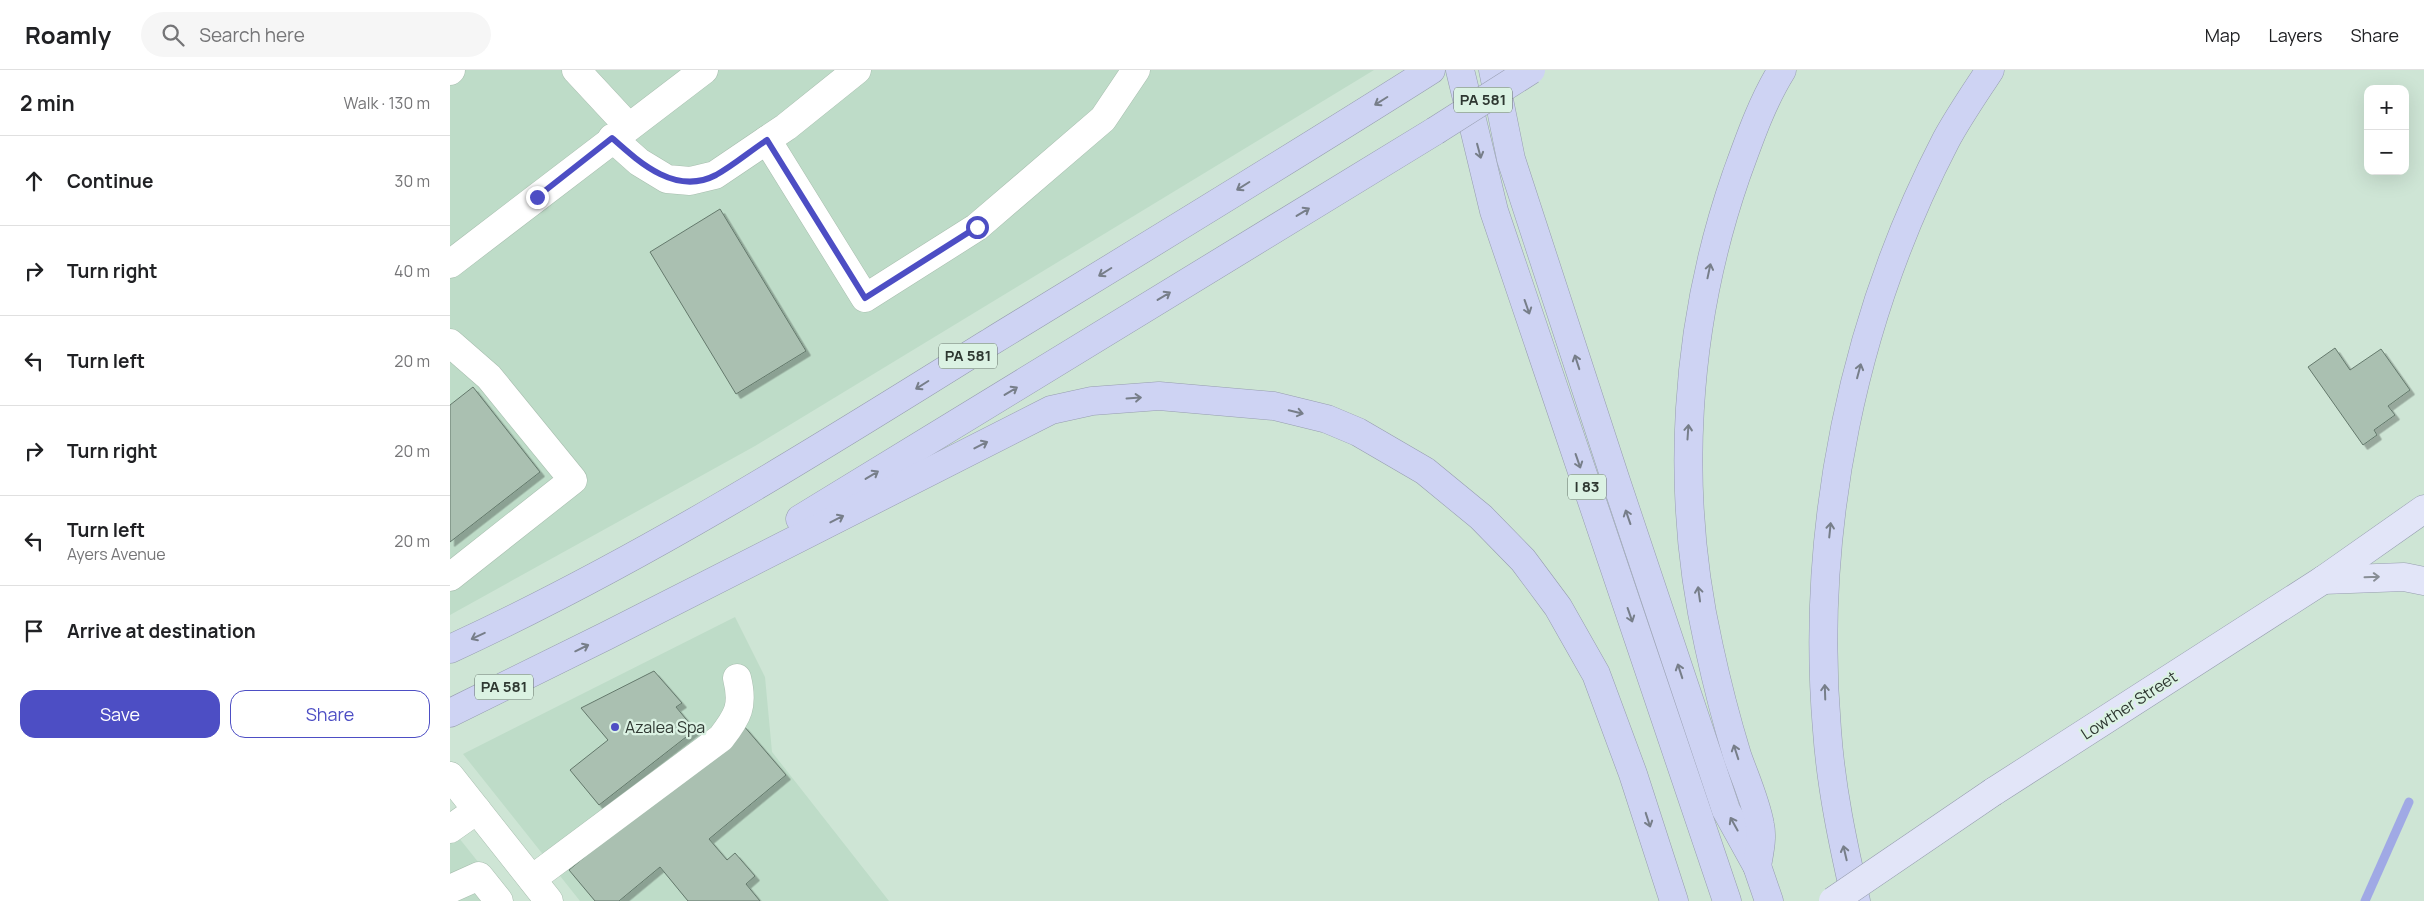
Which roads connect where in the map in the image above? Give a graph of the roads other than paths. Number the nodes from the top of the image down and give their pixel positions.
1 (576, 70) edge
2 (704, 70) edge
3 (856, 70) edge
4 (1136, 70) edge
5 (1460, 70) edge
6 (1493, 70) edge
7 (1531, 70) edge
8 (1782, 70) edge
9 (1990, 70) edge
10 (1426, 73) edge
11 (620, 132) junction
12 (767, 140) junction
13 (450, 264) edge
14 (450, 343) edge
15 (2424, 509) edge
16 (450, 578) edge
17 (2323, 580) junction
18 (2424, 581) edge
19 (606, 636) junction
20 (450, 649) edge
21 (737, 678) dead end
22 (450, 713) edge
23 (450, 776) edge
24 (477, 810) junction
25 (450, 829) edge
26 (1758, 866) junction
27 (532, 879) junction
28 (450, 889) edge
29 (499, 901) edge
30 (549, 901) edge
31 (1674, 901) edge
32 (1727, 901) edge
33 (1770, 901) edge
34 (1833, 901) edge
35 (1856, 901) edge

1 - 11 street
2 - 11 street
3 - 12 street
4 - 12 street
5 -> 32 highway, I 83
26 -> 6 highway
19 -> 7 highway, PA 581, bridge
26 -> 8 highway
35 -> 9 highway
10 -> 20 highway, PA 581
11 - 12 street
11 - 13 street
14 - 16 street
15 - 17 main road, Lowther Street
17 -> 18 main road
17 - 34 main road, Lowther Street, bridge
22 -> 19 highway, PA 581
19 -> 31 highway
21 - 27 street
23 - 24 street
24 - 25 street
24 - 27 street
26 - 33 highway
27 - 30 street
28 - 29 street

